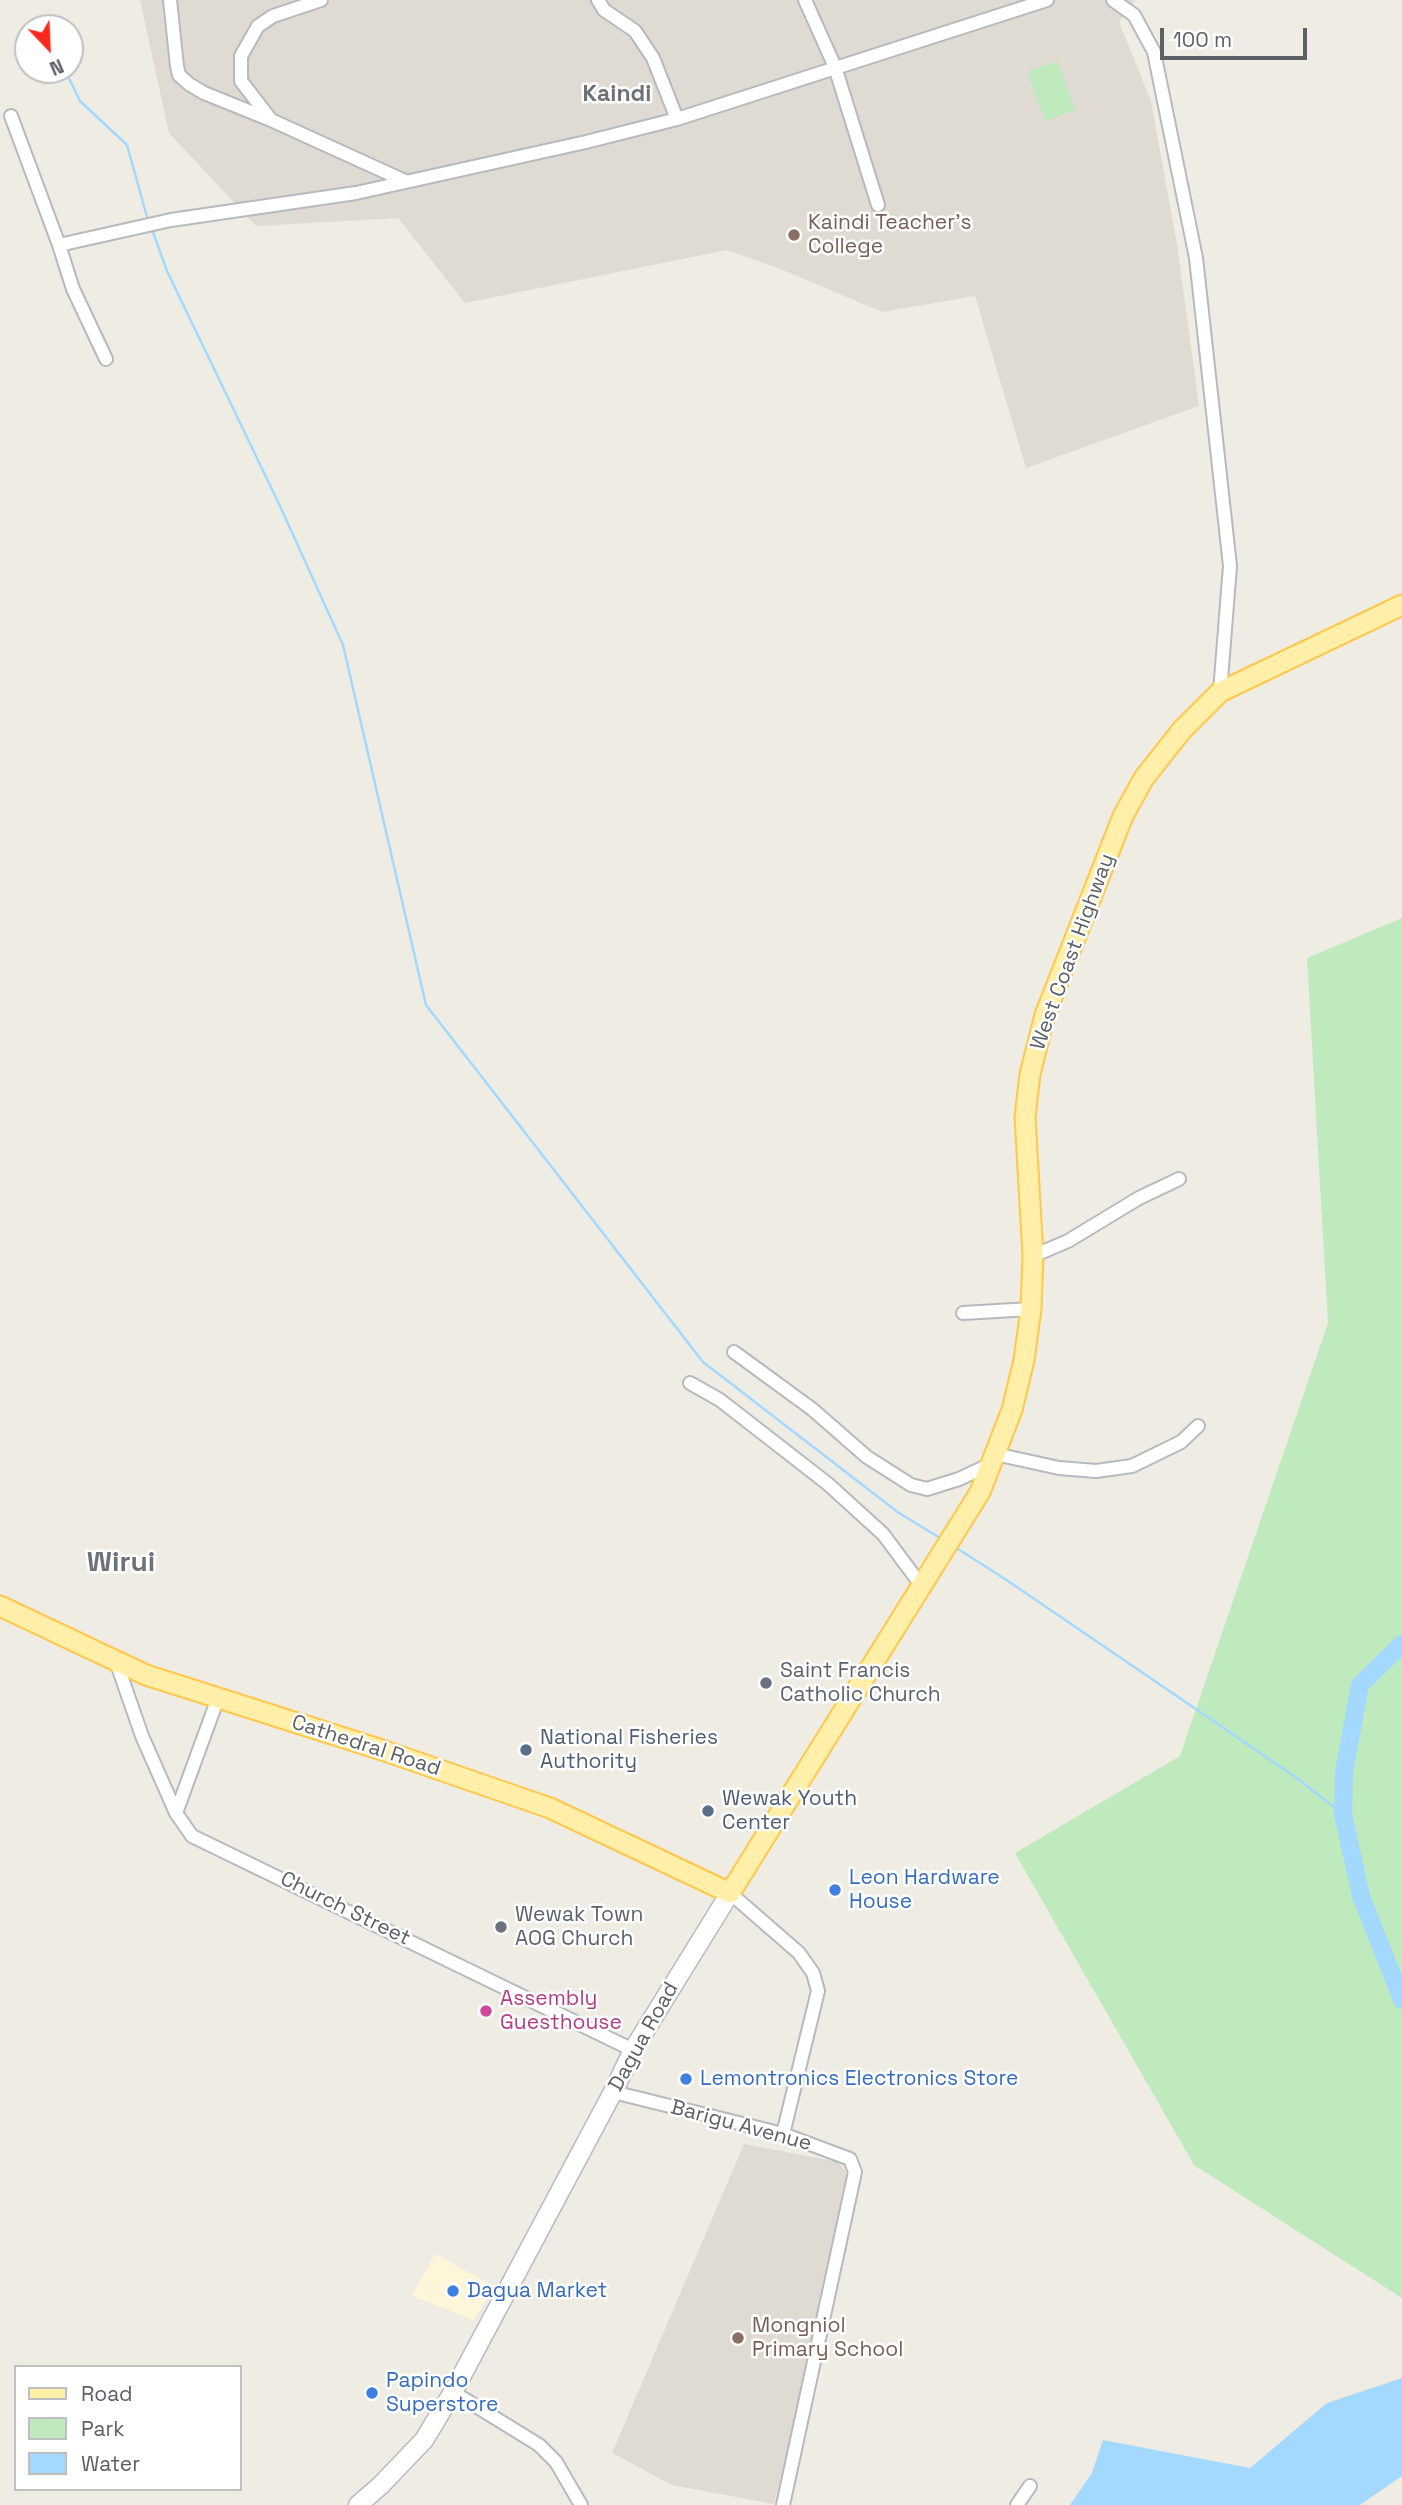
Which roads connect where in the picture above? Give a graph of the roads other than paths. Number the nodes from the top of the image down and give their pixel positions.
1 (170, 0) edge
2 (321, 0) edge
3 (598, 0) edge
4 (805, 0) edge
5 (1046, 0) edge
6 (1113, 0) edge
7 (835, 66) junction
8 (11, 116) dead end
9 (677, 119) junction
10 (271, 120) junction
11 (405, 181) junction
12 (878, 205) dead end
13 (59, 244) junction
14 (106, 359) dead end
15 (1402, 605) edge
16 (1220, 692) junction
17 (1179, 1179) dead end
18 (1033, 1256) junction
19 (1031, 1309) junction
20 (963, 1313) dead end
21 (734, 1352) dead end
22 (690, 1383) dead end
23 (1198, 1426) dead end
24 (994, 1459) junction
25 (933, 1567) joint
26 (921, 1585) junction
27 (0, 1606) edge
28 (116, 1661) junction
29 (218, 1698) junction
30 (176, 1813) junction
31 (730, 1893) junction
32 (633, 2050) junction
33 (613, 2092) junction
34 (783, 2134) junction
35 (453, 2392) junction
36 (1030, 2486) dead end
37 (358, 2505) edge
38 (581, 2505) edge
39 (783, 2505) edge
40 (1017, 2505) edge

1 - 10 street
2 - 10 street
3 - 9 street
4 - 7 street
5 - 7 street
6 - 16 street
7 - 9 street
7 - 12 street
8 - 13 street
9 - 11 street
10 - 11 street
11 - 13 street
13 - 14 street
15 - 16 main road, West Coast Highway
16 - 18 main road, West Coast Highway
17 - 18 street
18 - 19 main road, West Coast Highway
19 - 20 street
19 - 24 main road, West Coast Highway
21 - 24 street
22 - 26 street
23 - 24 street
24 - 25 main road, West Coast Highway
25 - 26 main road, Dagua Road
26 - 31 main road, Dagua Road
27 - 28 main road, Cathedral Road
28 - 29 main road, Cathedral Road
28 - 30 street, Church Street
29 - 30 street
29 - 31 main road, Cathedral Road
30 - 32 street, Church Street
31 - 32 street, Dagua Road
31 - 34 street
32 - 33 street, Dagua Road
33 - 34 street, Barigu Avenue
33 - 35 street, Dagua Road
34 - 39 street, Barigu Avenue
35 - 37 street, Dagua Road
35 - 38 street
36 - 40 street

